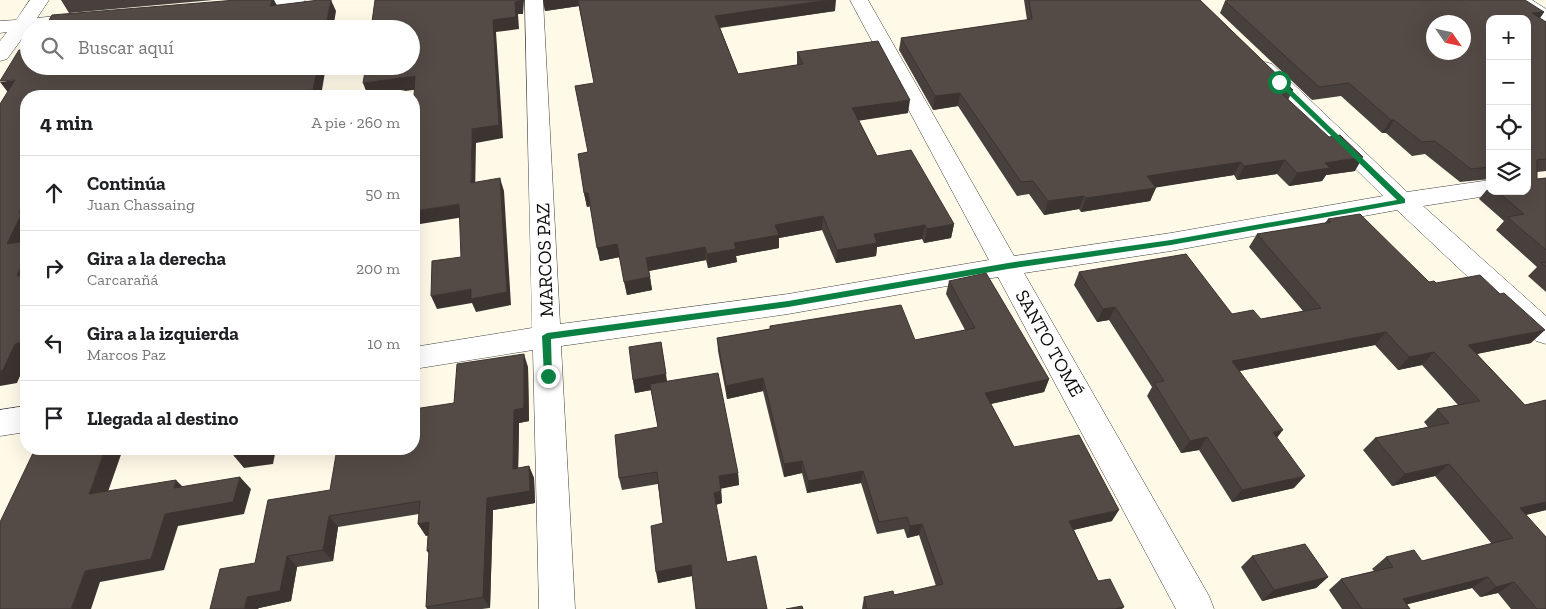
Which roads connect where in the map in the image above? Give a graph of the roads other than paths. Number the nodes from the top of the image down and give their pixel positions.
1 (40, 0) edge
2 (534, 0) edge
3 (859, 0) edge
4 (1518, 0) edge
5 (286, 1) edge
6 (220, 7) edge
7 (1546, 17) edge
8 (101, 18) edge
9 (26, 20) edge
10 (78, 20) edge
11 (20, 25) edge
12 (0, 27) edge
13 (20, 28) edge
14 (1246, 50) edge
15 (0, 54) edge
16 (1486, 189) edge
17 (1402, 201) junction
18 (1008, 266) junction
19 (1546, 333) edge
20 (547, 336) junction
21 (420, 357) edge
22 (557, 609) edge
23 (1196, 609) edge

1 - 9 street
2 - 20 street, MARCOS PAZ
3 - 18 street, SANTO TOMÉ
4 - 7 street
5 - 6 street
8 - 10 street
11 - 12 street
13 - 15 street
14 - 17 street
16 - 17 street
17 - 18 street
17 - 19 street
18 - 20 street
18 - 23 street, SANTO TOMÉ
20 - 21 street
20 - 22 street, MARCOS PAZ

